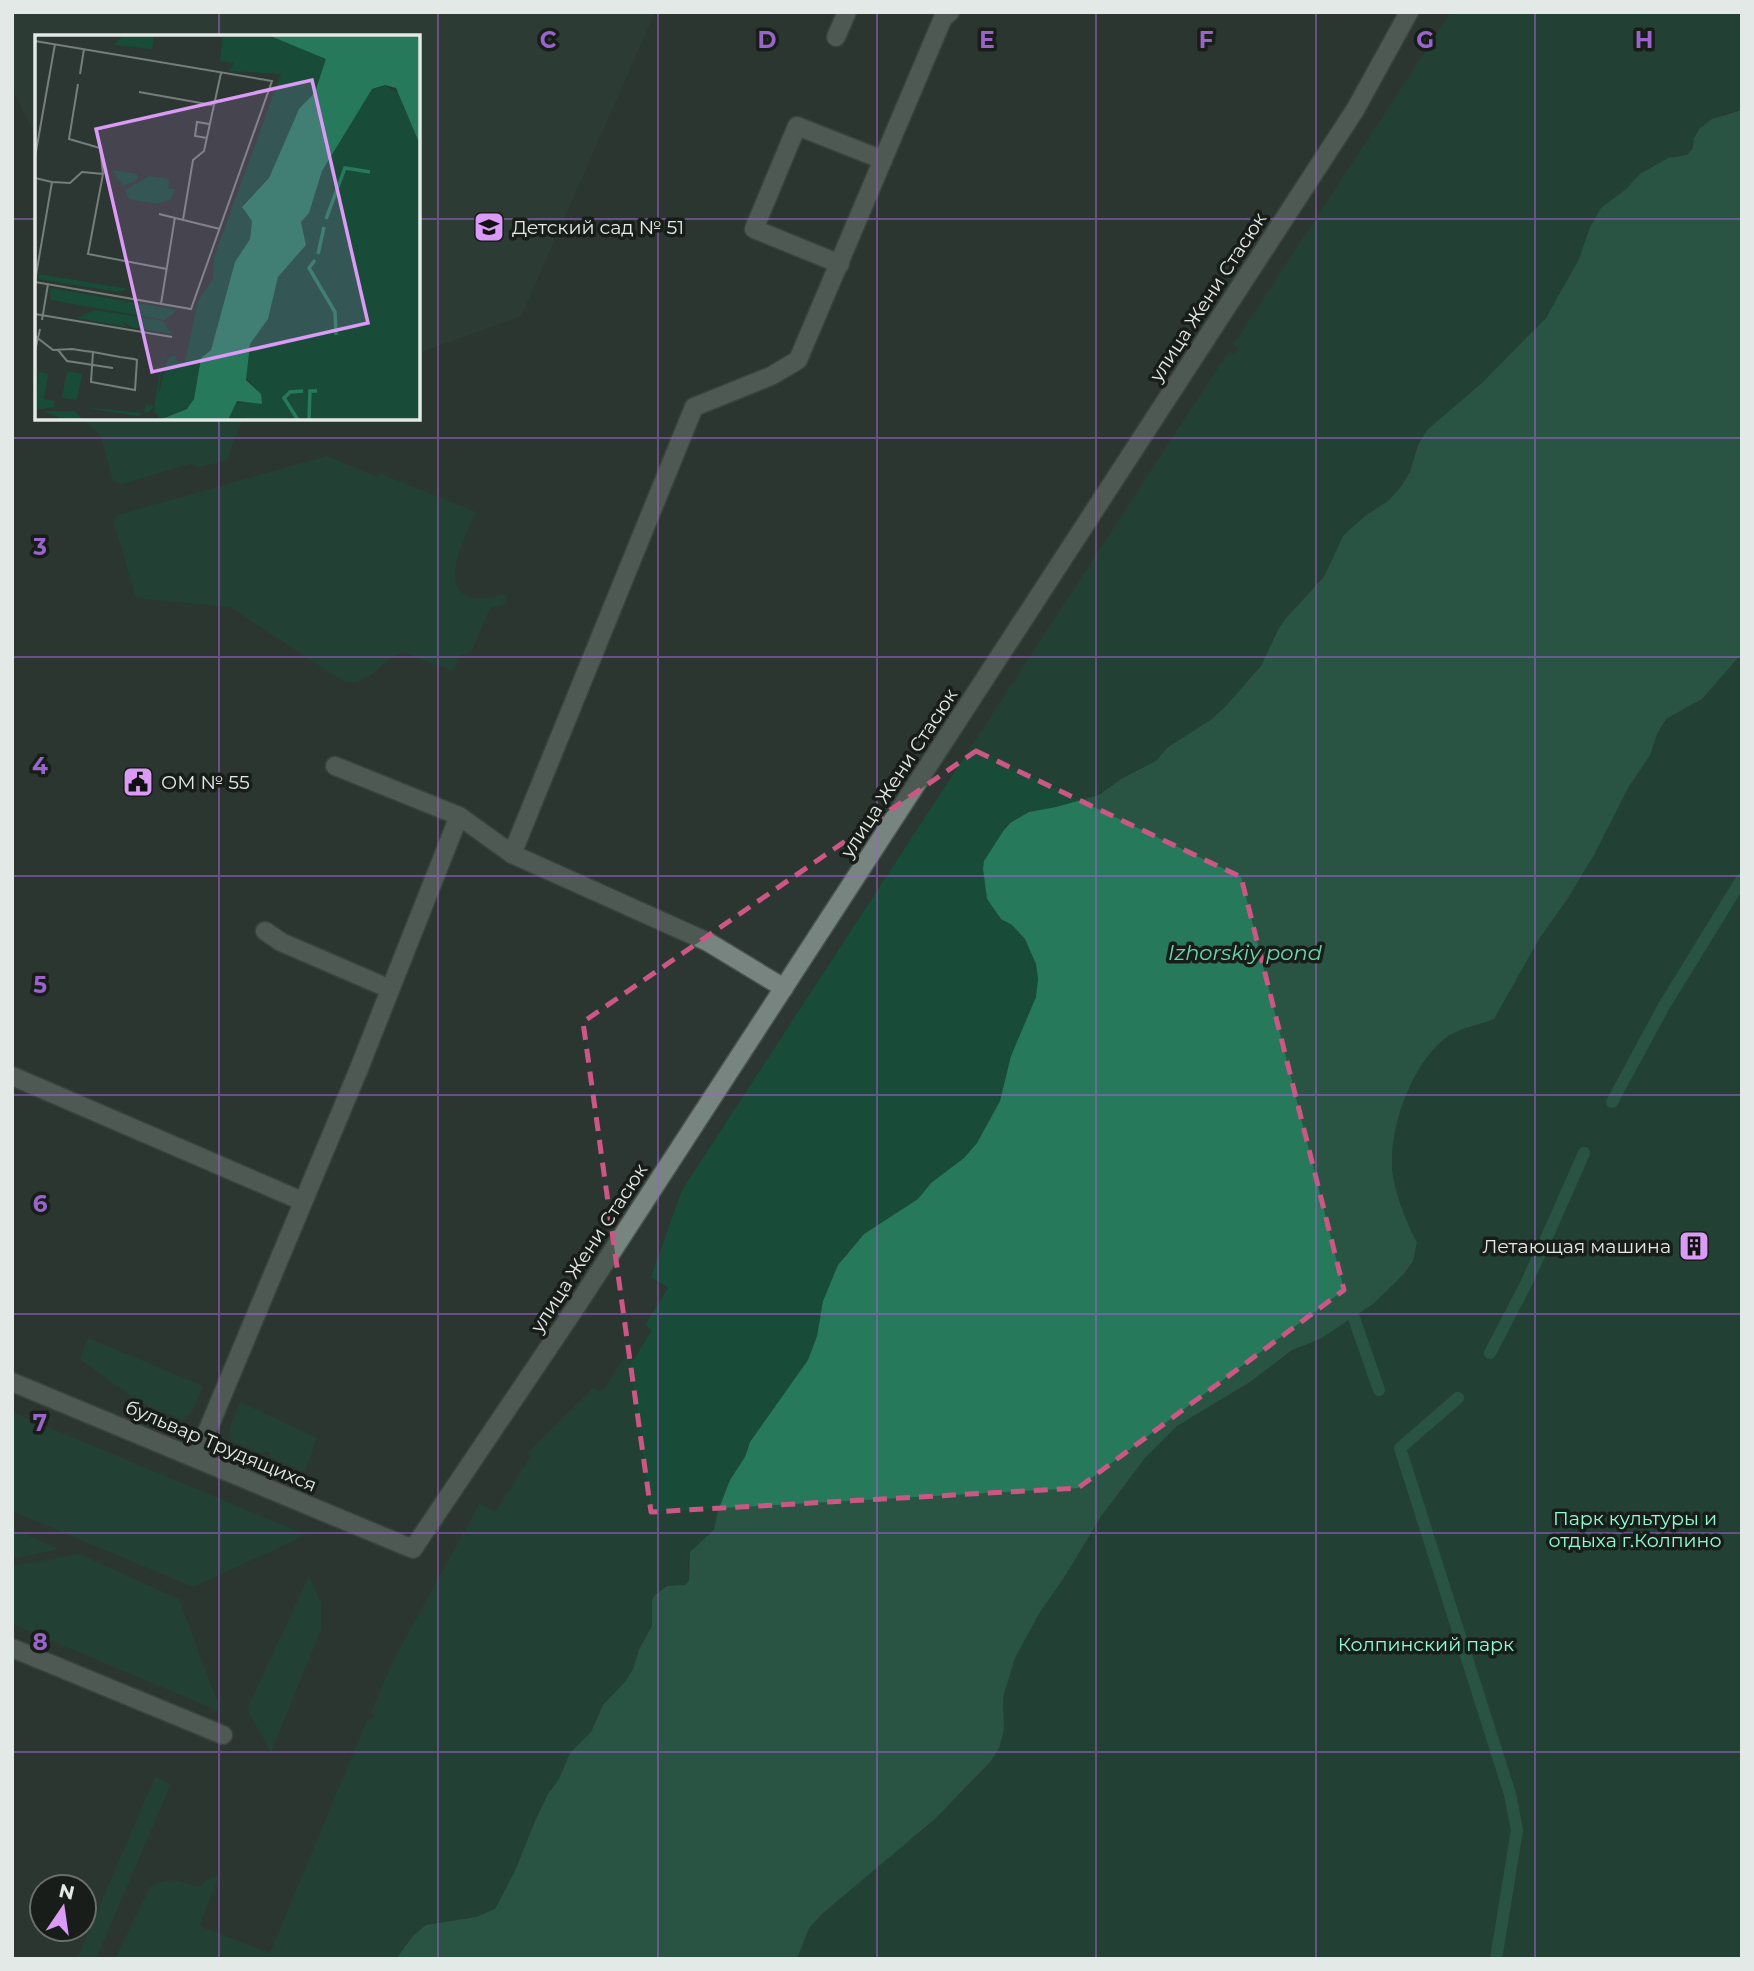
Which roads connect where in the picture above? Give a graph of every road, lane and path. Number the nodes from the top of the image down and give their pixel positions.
1 (847, 12) edge
2 (1409, 12) edge
3 (941, 14) edge
4 (836, 37) dead end
5 (883, 160) junction
6 (840, 264) junction
7 (335, 766) dead end
8 (459, 816) junction
9 (512, 854) junction
10 (265, 931) dead end
11 (784, 988) junction
12 (390, 989) junction
13 (12, 1076) edge
14 (302, 1201) junction
15 (12, 1382) edge
16 (196, 1458) junction
17 (413, 1549) joint
18 (12, 1648) edge
19 (223, 1735) dead end

1 - 4 street
2 - 11 street, улица Жени Стасюк
3 - 5 street
5 - 6 street
5 - 6 street
6 - 9 street
7 - 8 street
8 - 9 street
8 - 12 street
9 - 11 street
10 - 12 street
11 - 17 street, улица Жени Стасюк
12 - 14 street
13 - 14 street
14 - 16 street
15 - 16 street, бульвар Трудящихся
16 - 17 street, бульвар Трудящихся
18 - 19 street

